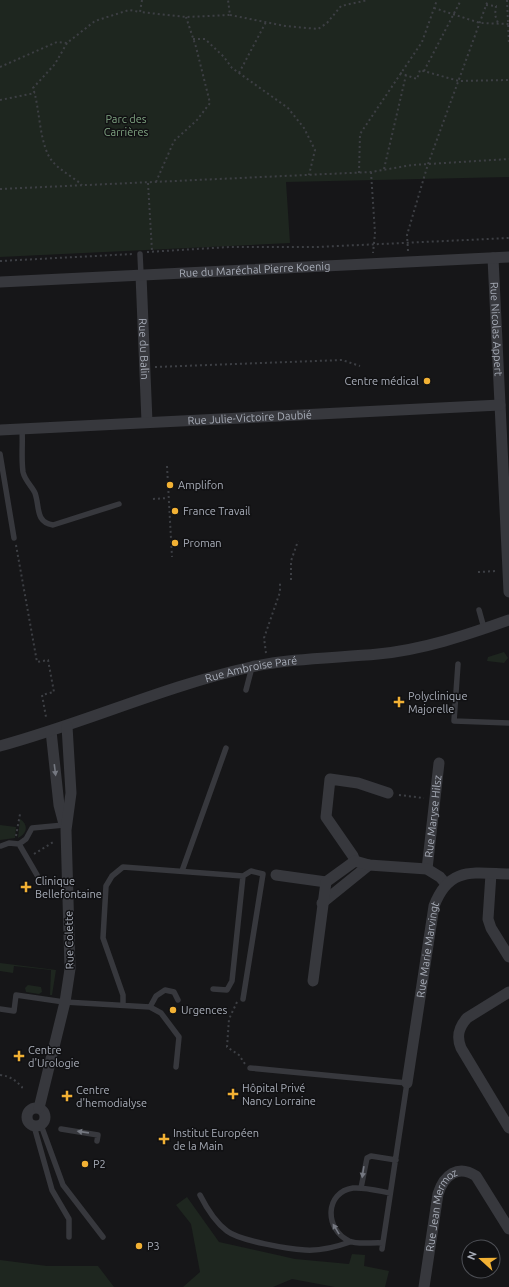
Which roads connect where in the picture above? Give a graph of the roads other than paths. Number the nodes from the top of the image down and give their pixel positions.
1 (140, 254) road end
2 (509, 257) edge
3 (493, 258) junction
4 (141, 275) junction
5 (0, 282) edge
6 (500, 405) junction
7 (147, 422) junction
8 (22, 429) junction
9 (0, 430) edge
10 (0, 454) edge
11 (119, 504) dead end
12 (14, 538) road end
13 (509, 592) edge
14 (479, 610) dead end
15 (509, 620) edge
16 (484, 628) junction
17 (458, 664) dead end
18 (252, 667) junction
19 (246, 690) dead end
20 (509, 723) edge
21 (67, 726) junction
22 (51, 731) junction
23 (0, 746) edge
24 (226, 748) dead end
25 (439, 763) dead end
26 (388, 794) road end
27 (65, 828) junction
28 (17, 843) junction
29 (1, 846) dead end
30 (355, 861) junction
31 (369, 865) junction
32 (427, 869) junction
33 (182, 870) junction
34 (491, 874) junction
35 (509, 874) edge
36 (38, 875) dead end
37 (276, 875) dead end
38 (243, 876) junction
39 (326, 882) junction
40 (446, 884) junction
41 (322, 904) junction
42 (509, 957) edge
43 (313, 980) dead end
44 (213, 989) dead end
45 (509, 992) edge
46 (243, 999) road end
47 (178, 1000) dead end
48 (64, 1002) junction
49 (122, 1005) junction
50 (150, 1007) junction
51 (0, 1009) edge
52 (176, 1020) dead end
53 (173, 1027) junction
54 (176, 1067) dead end
55 (250, 1068) road end
56 (407, 1083) junction
57 (37, 1126) junction
58 (509, 1128) edge
59 (61, 1129) dead end
60 (97, 1141) dead end
61 (396, 1160) junction
62 (361, 1188) junction
63 (390, 1193) junction
64 (200, 1195) dead end
65 (509, 1230) edge
66 (69, 1237) dead end
67 (103, 1238) dead end
68 (350, 1242) junction
69 (383, 1243) junction
70 (382, 1249) dead end
71 (424, 1287) edge

1 - 4 lane
2 - 3 street, Rue du Maréchal Pierre Koenig
3 - 4 street, Rue du Maréchal Pierre Koenig
3 - 6 street, Rue Nicolas Appert
4 - 5 street, Rue du Maréchal Pierre Koenig
4 - 7 street, Rue du Balin
6 - 7 street, Rue Julie-Victoire Daubié
6 - 13 street, Rue Nicolas Appert
7 - 8 street, Rue Julie-Victoire Daubié
8 - 9 street, Rue Julie-Victoire Daubié
8 - 11 lane
10 - 12 lane
14 - 16 lane
15 - 16 street, Rue Ambroise Paré
16 - 18 street, Rue Ambroise Paré
17 - 20 lane
18 - 19 lane
18 - 21 street, Rue Ambroise Paré
21 - 22 street, Rue Ambroise Paré
21 - 27 street, Rue Colette
22 - 23 street, Rue Ambroise Paré
22 -> 27 street, Rue Colette
24 - 33 lane
25 - 32 street, Rue Maryse Hilsz
26 - 30 street
27 - 28 lane
27 - 48 street, Rue Colette
28 - 29 lane
28 - 36 lane
30 - 31 street
30 - 39 street
31 - 32 street
31 - 41 street
32 - 40 street
33 - 38 lane
33 - 49 lane
34 - 35 street, Rue Marie Marvingt
34 - 40 street, Rue Marie Marvingt
34 - 42 street
37 - 39 street
38 - 44 lane
38 - 46 lane
39 - 41 street
40 - 56 street, Rue Marie Marvingt
41 - 43 street
45 - 58 street
47 - 50 lane
48 - 49 lane
48 - 51 lane
48 - 57 street, Rue Colette
49 - 50 lane
50 - 53 lane
52 - 53 lane
53 - 54 lane
55 - 56 lane
56 - 61 lane
57 - 66 lane
57 - 67 lane
60 -> 59 lane
61 -> 62 lane
61 - 63 lane
62 - 63 lane
68 -> 62 lane
63 - 69 lane
64 - 68 lane
65 - 71 street, Rue Jean Mermoz
68 - 69 lane
69 - 70 lane

